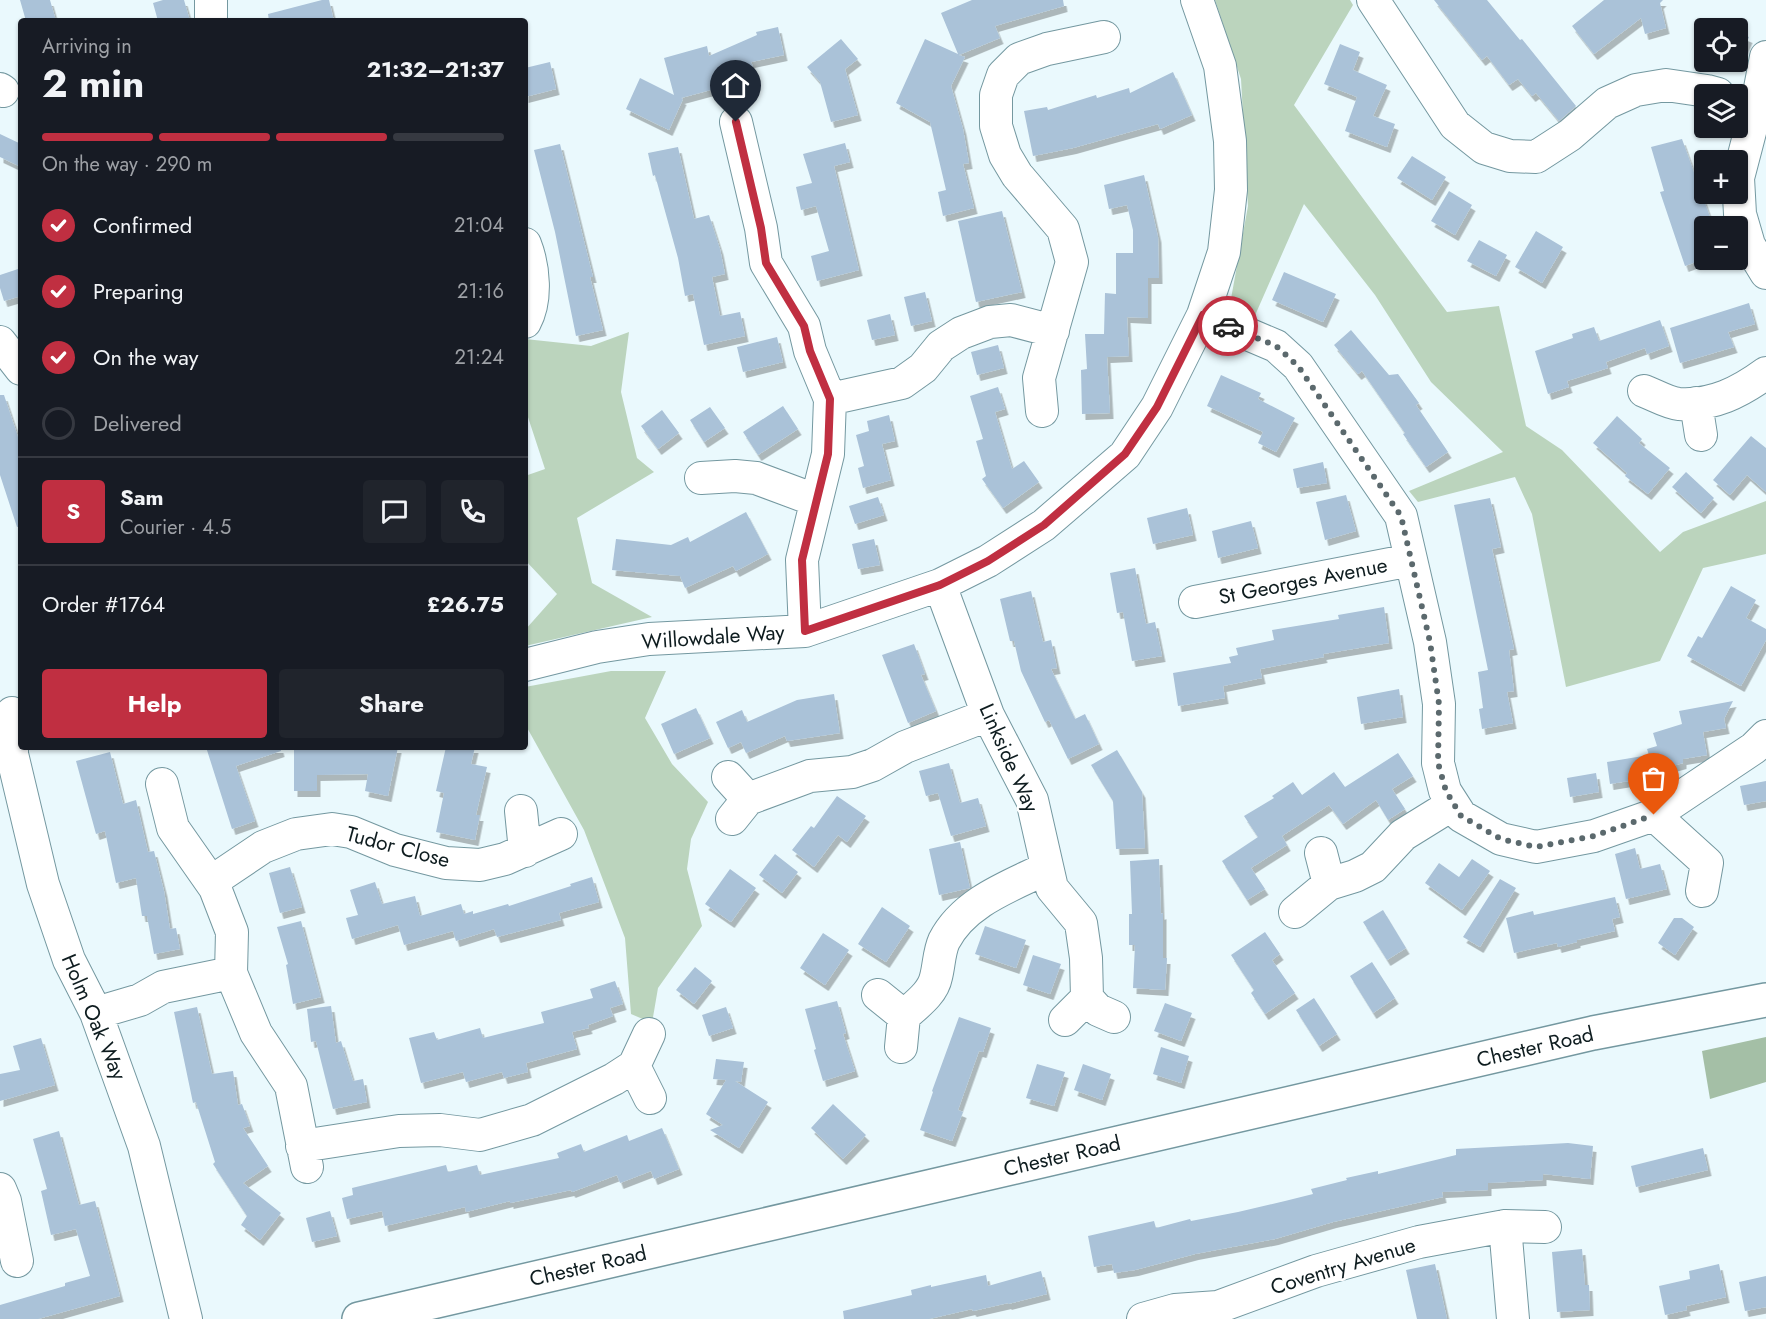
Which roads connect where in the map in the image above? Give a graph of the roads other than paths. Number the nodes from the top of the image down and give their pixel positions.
1 (211, 0) edge
2 (1197, 0) edge
3 (1373, 0) edge
4 (211, 18) edge
5 (1104, 37) dead end
6 (1766, 57) edge
7 (1694, 89) edge
8 (1748, 100) edge
9 (736, 122) dead end
10 (1742, 138) edge
11 (528, 258) edge
12 (1766, 273) edge
13 (1203, 315) junction
14 (528, 316) edge
15 (1053, 331) junction
16 (1766, 374) edge
17 (1644, 391) dead end
18 (830, 399) junction
19 (1696, 403) junction
20 (1042, 411) dead end
21 (1701, 435) dead end
22 (701, 478) dead end
23 (816, 500) junction
24 (1412, 561) junction
25 (940, 585) junction
26 (1195, 602) dead end
27 (805, 631) junction
28 (528, 664) edge
29 (11, 714) edge
30 (988, 715) junction
31 (1766, 736) edge
32 (162, 784) dead end
33 (736, 798) dead end
34 (1453, 804) junction
35 (521, 812) dead end
36 (1654, 815) junction
37 (561, 834) dead end
38 (525, 851) junction
39 (1322, 853) dead end
40 (1047, 868) junction
41 (1714, 872) dead end
42 (211, 882) junction
43 (1329, 884) junction
44 (1295, 912) dead end
45 (231, 973) junction
46 (878, 995) dead end
47 (1087, 998) junction
48 (1766, 1000) edge
49 (96, 1013) junction
50 (904, 1016) junction
51 (1114, 1017) dead end
52 (1065, 1020) dead end
53 (649, 1034) dead end
54 (901, 1047) dead end
55 (634, 1066) junction
56 (650, 1098) dead end
57 (0, 1188) edge
58 (1505, 1226) junction
59 (1545, 1227) dead end
60 (19, 1261) edge
61 (1219, 1313) edge
62 (186, 1319) edge
63 (359, 1319) edge
64 (1143, 1319) edge
65 (1513, 1319) edge

1 - 4 street
2 - 13 street, Willowdale Way
3 - 7 street
5 - 15 street
6 - 8 street
9 - 18 street
10 - 12 street
11 - 14 street
13 - 24 street
13 - 25 street, Willowdale Way
15 - 18 street
15 - 20 street
16 - 19 street
17 - 19 street
18 - 23 street
19 - 21 street
22 - 23 street
23 - 27 street
24 - 26 street, St Georges Avenue
24 - 34 street
25 - 27 street, Willowdale Way
25 - 30 street, Linkside Way
27 - 28 street, Willowdale Way
29 - 49 street, Holm Oak Way
30 - 33 street
30 - 40 street, Linkside Way
31 - 36 street
32 - 42 street
34 - 36 street
34 - 43 street
35 - 38 street
36 - 41 street
37 - 38 street, Tudor Close
38 - 42 street, Tudor Close
39 - 43 street
40 - 47 street, Linkside Way
40 - 50 street
42 - 45 street
43 - 44 street
45 - 49 street
45 - 55 street
46 - 50 street
47 - 51 street
47 - 52 street
48 - 63 main road, Chester Road
49 - 62 street, Holm Oak Way
50 - 54 street
53 - 55 street
55 - 56 street
57 - 60 street
58 - 59 street, Coventry Avenue
58 - 61 street, Coventry Avenue
58 - 65 street
61 - 64 street, Coventry Avenue

